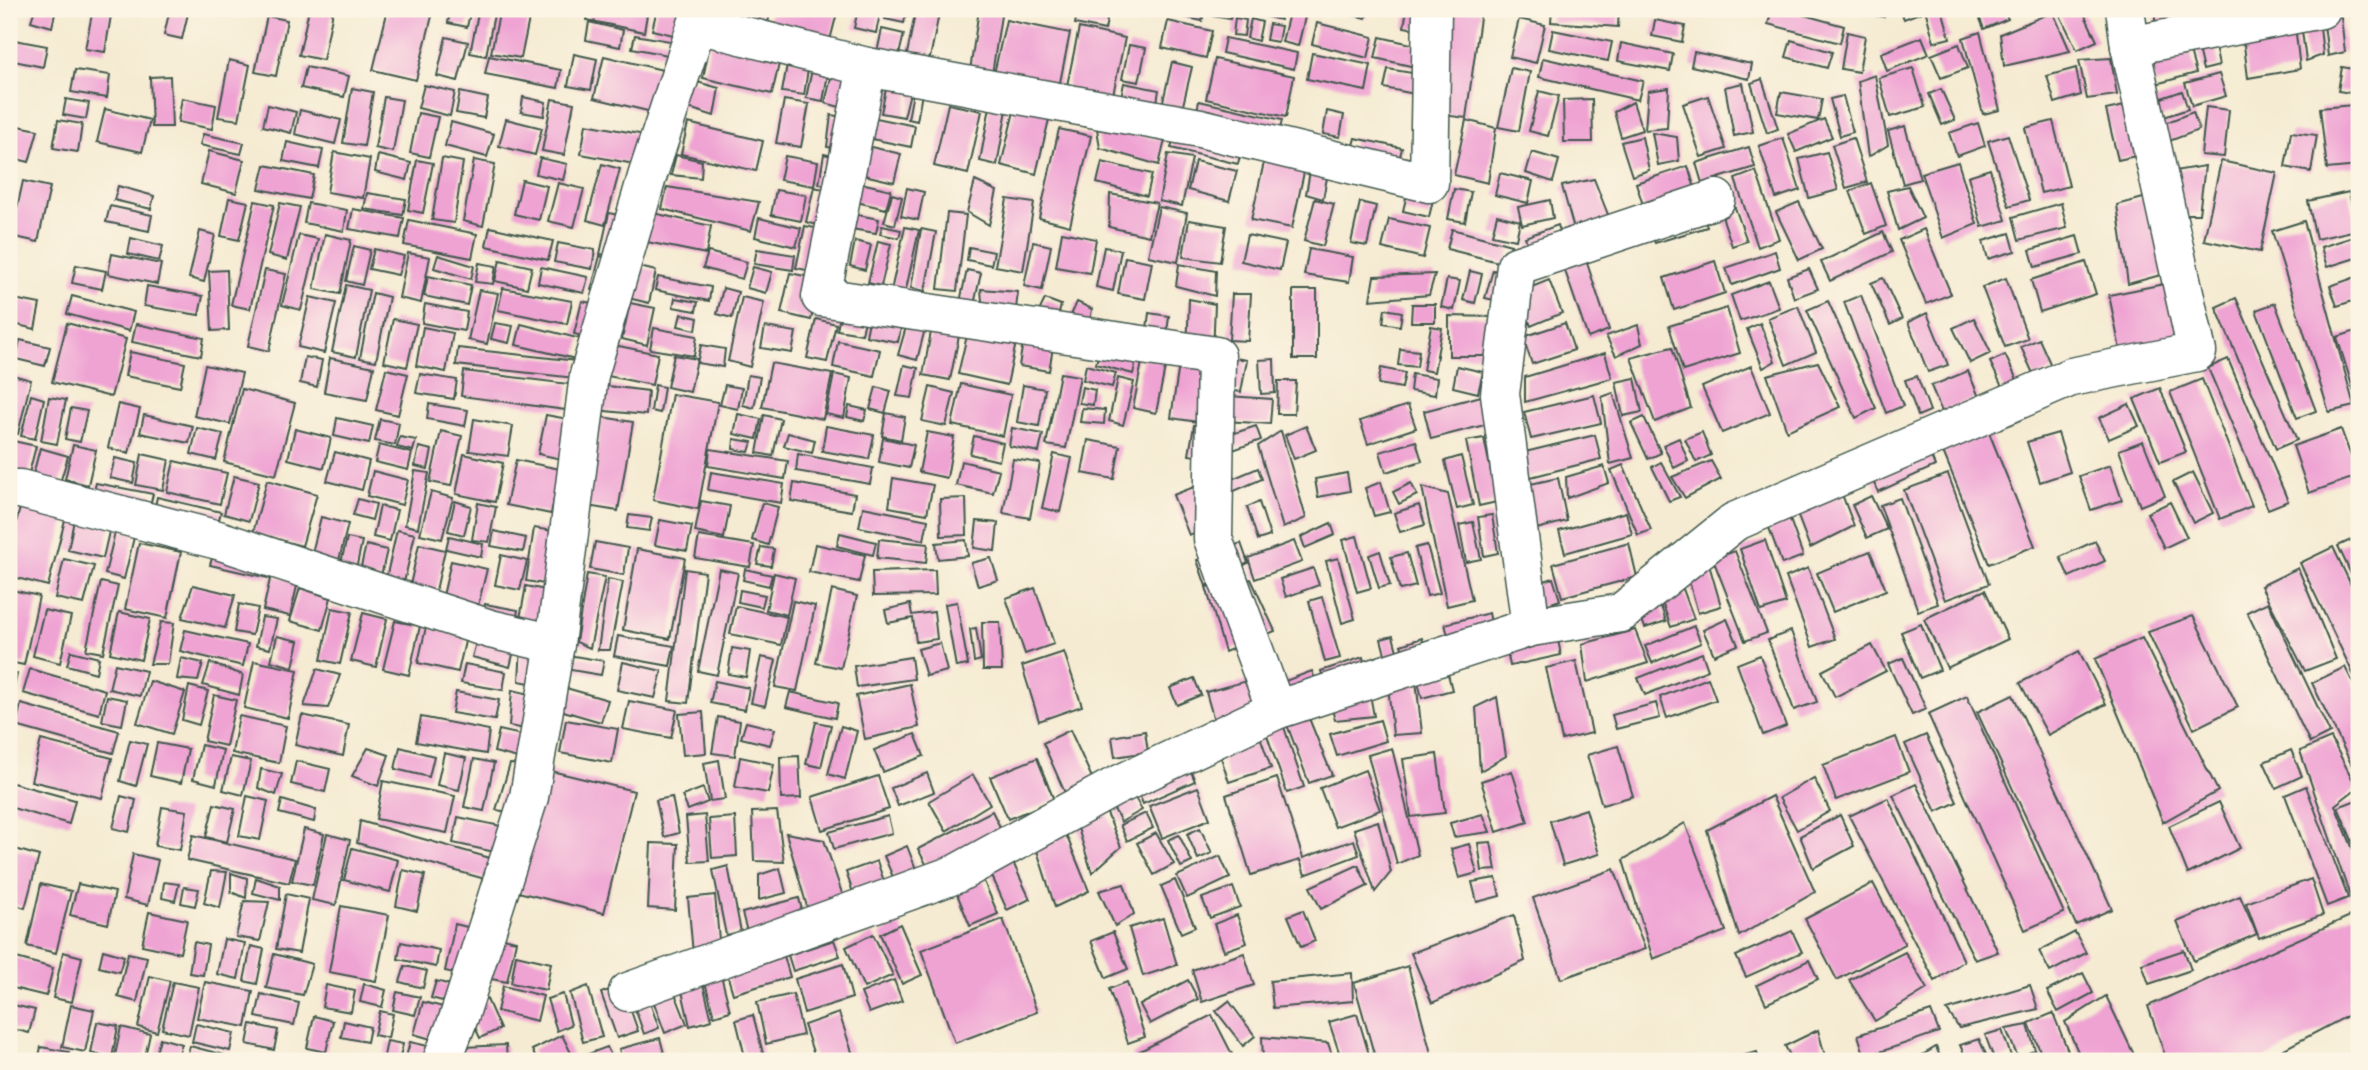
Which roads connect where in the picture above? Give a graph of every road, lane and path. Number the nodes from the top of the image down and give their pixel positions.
1 (1432, 9) edge
2 (2125, 9) edge
3 (2321, 9) edge
4 (700, 16) edge
5 (2130, 46) junction
6 (867, 67) junction
7 (1716, 199) dead end
8 (9, 489) edge
9 (1531, 627) junction
10 (555, 644) junction
11 (1276, 710) junction
12 (628, 992) dead end
13 (442, 1061) edge

1 - 6 street
2 - 5 street
3 - 5 street
4 - 6 street
4 - 10 street
5 - 9 street
6 - 11 street
7 - 9 street
8 - 10 street
9 - 11 street
10 - 13 street
11 - 12 street

